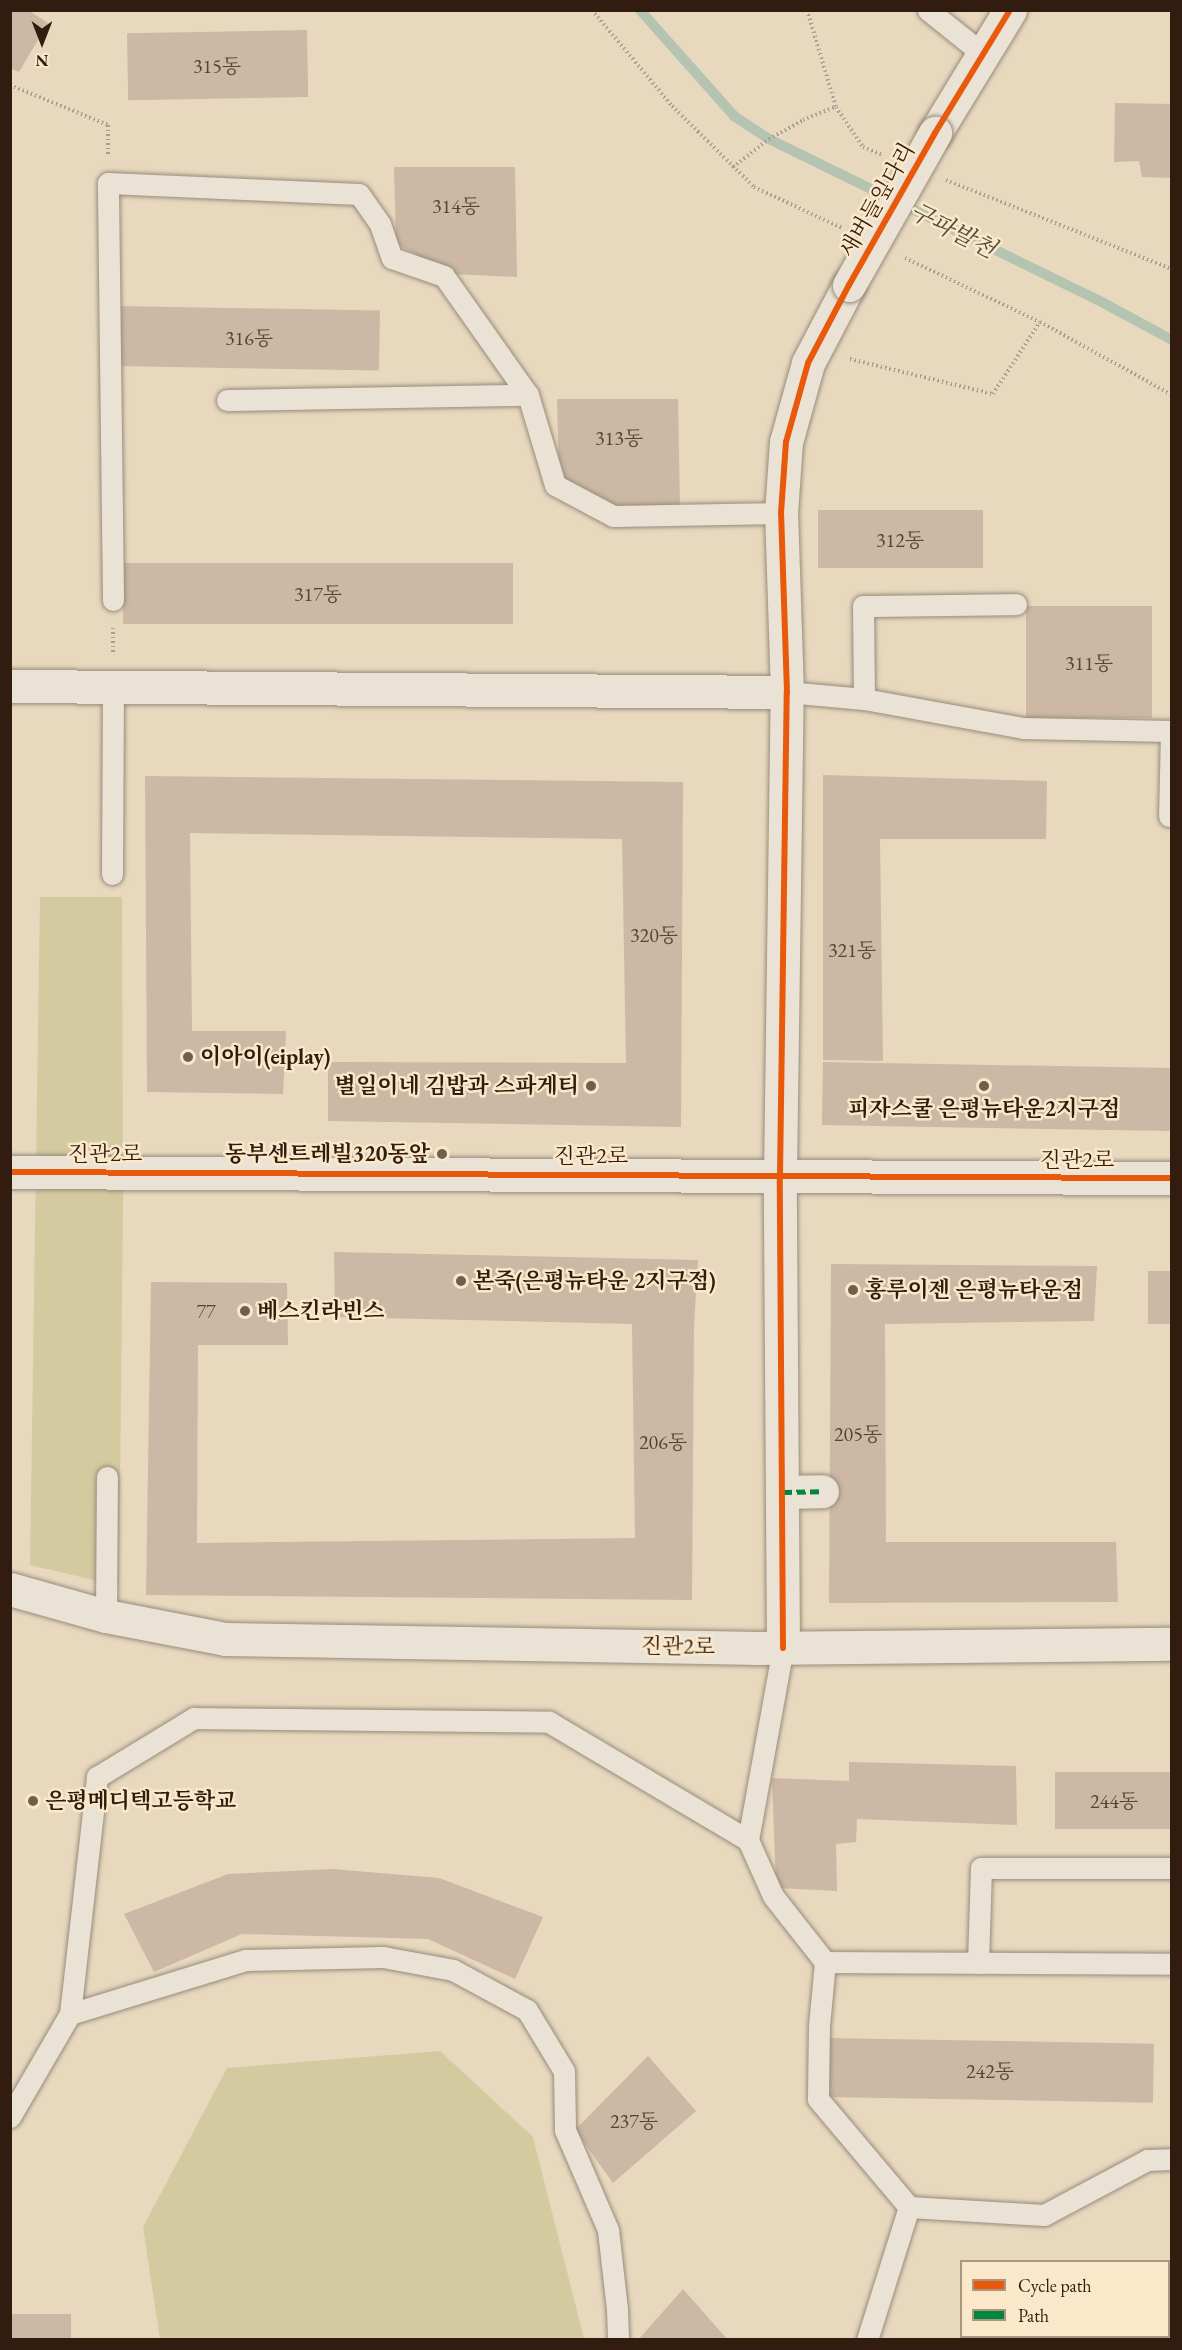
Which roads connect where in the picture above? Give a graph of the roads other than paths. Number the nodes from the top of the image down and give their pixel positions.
1 (928, 10) edge
2 (1010, 10) edge
3 (983, 54) junction
4 (528, 395) junction
5 (227, 400) dead end
6 (781, 513) junction
7 (113, 600) dead end
8 (1016, 604) dead end
9 (10, 686) edge
10 (113, 687) junction
11 (787, 692) junction
12 (864, 699) junction
13 (1169, 816) dead end
14 (112, 874) dead end
15 (10, 1172) edge
16 (780, 1175) junction
17 (1172, 1178) edge
18 (107, 1477) dead end
19 (822, 1491) dead end
20 (783, 1492) junction
21 (10, 1589) edge
22 (106, 1616) junction
23 (1172, 1644) edge
24 (783, 1648) junction
25 (748, 1840) junction
26 (1172, 1868) edge
27 (825, 1962) junction
28 (978, 1963) junction
29 (1172, 1965) edge
30 (70, 2014) junction
31 (10, 2118) edge
32 (1172, 2159) edge
33 (909, 2207) junction
34 (618, 2340) edge
35 (867, 2340) edge

1 - 3 lane
2 - 3 street, 새버들잎다리
3 - 6 street, 새버들잎다리, bridge
4 - 5 lane
4 - 6 lane
4 - 7 lane
6 - 11 street, 새버들잎다리
8 - 12 lane
9 - 10 street
10 - 11 street
10 - 14 lane
11 - 12 lane
11 - 16 street, 새버들잎다리
12 - 13 lane
15 - 16 street, 진관2로
16 - 17 street, 진관2로
16 - 20 street, 새버들잎다리
18 - 22 lane
19 - 20 street
20 - 24 street, 새버들잎다리
21 - 22 street, 진관2로
22 - 24 street, 진관2로
23 - 24 street, 진관2로
24 - 25 lane
25 - 27 lane
25 - 30 lane
26 - 28 lane
27 - 28 lane
27 - 33 lane
28 - 29 lane
30 - 31 lane
30 - 34 lane
32 - 33 lane
33 - 35 lane

